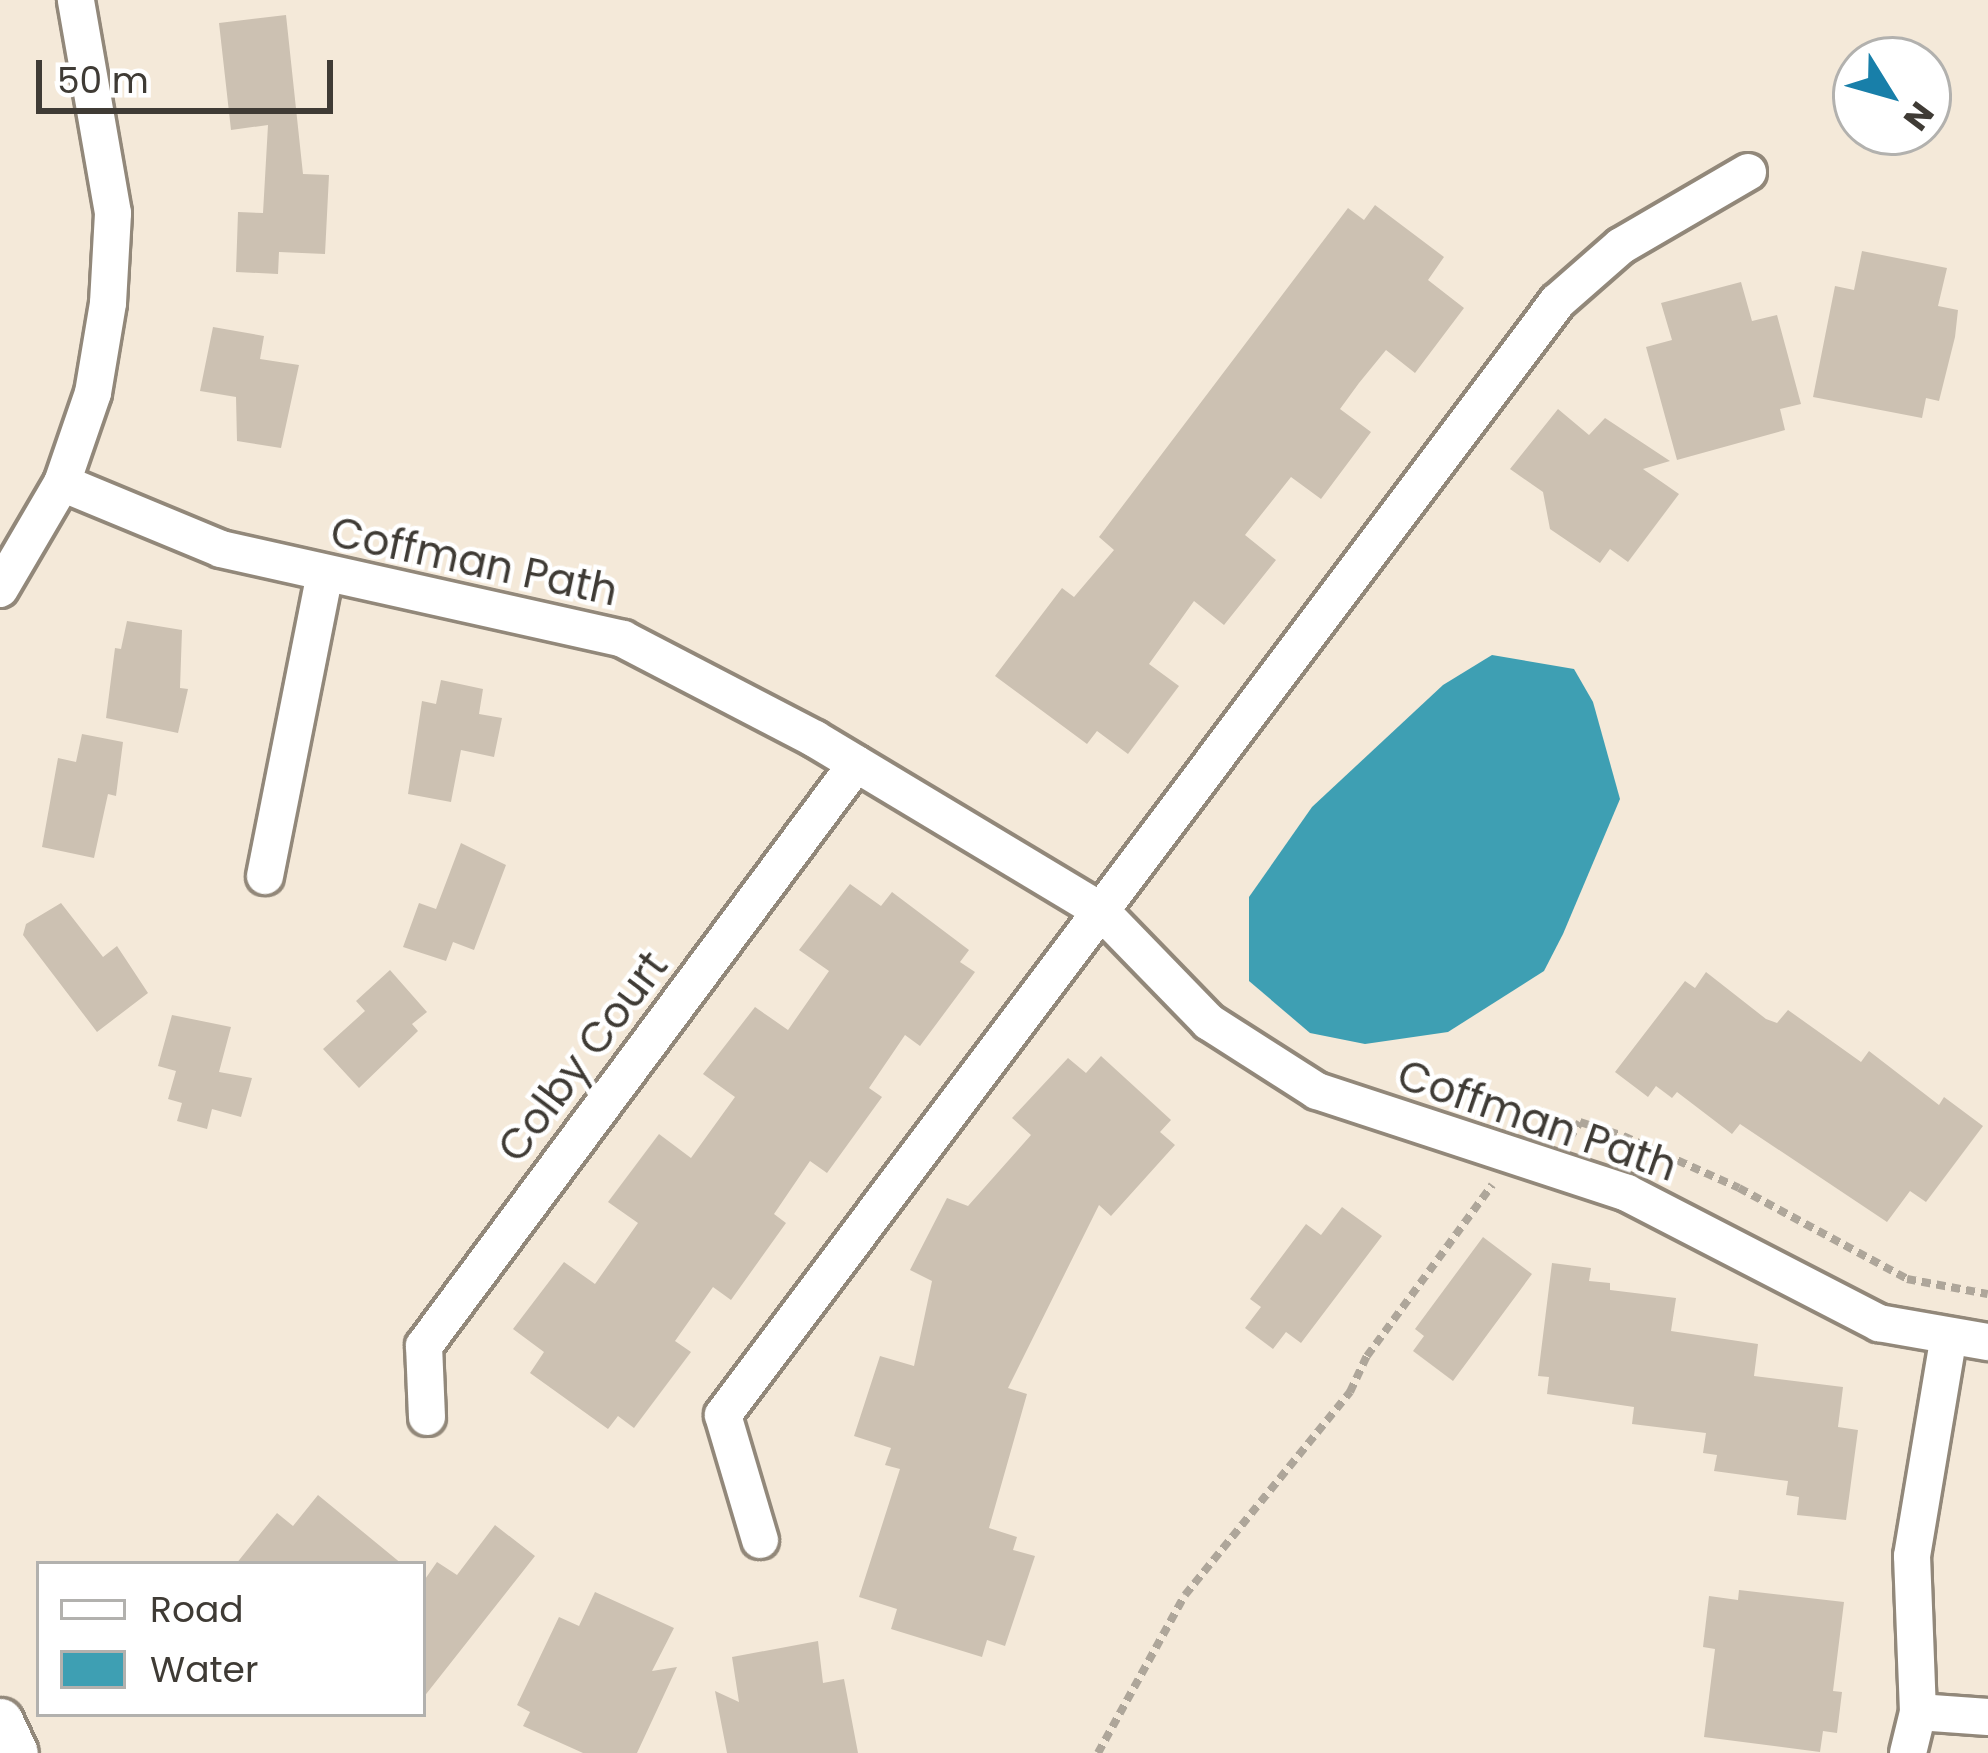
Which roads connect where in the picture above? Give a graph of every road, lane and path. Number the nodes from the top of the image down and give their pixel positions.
1 (76, 0) edge
2 (1748, 172) dead end
3 (62, 483) junction
4 (325, 574) junction
5 (0, 590) edge
6 (856, 764) junction
7 (265, 876) dead end
8 (1100, 910) junction
9 (1516, 1153) junction
10 (1552, 1164) junction
11 (1988, 1294) edge
12 (1948, 1341) junction
13 (1988, 1342) edge
14 (427, 1418) dead end
15 (760, 1540) dead end
16 (1918, 1712) junction
17 (1988, 1718) edge
18 (0, 1720) edge
19 (15, 1753) edge
20 (1098, 1753) edge
21 (1908, 1753) edge

1 - 3 street
2 - 8 street
3 - 4 street, Coffman Path
3 - 5 street
4 - 6 street, Coffman Path
4 - 7 street
6 - 8 street, Coffman Path
6 - 14 street, Colby Court
8 - 9 street, Coffman Path
8 - 15 street
9 - 10 street, Coffman Path
9 - 20 path
10 - 11 path
10 - 12 street, Coffman Path
12 - 13 street, Coffman Path
12 - 16 street
16 - 17 street
16 - 21 street
18 - 19 street

